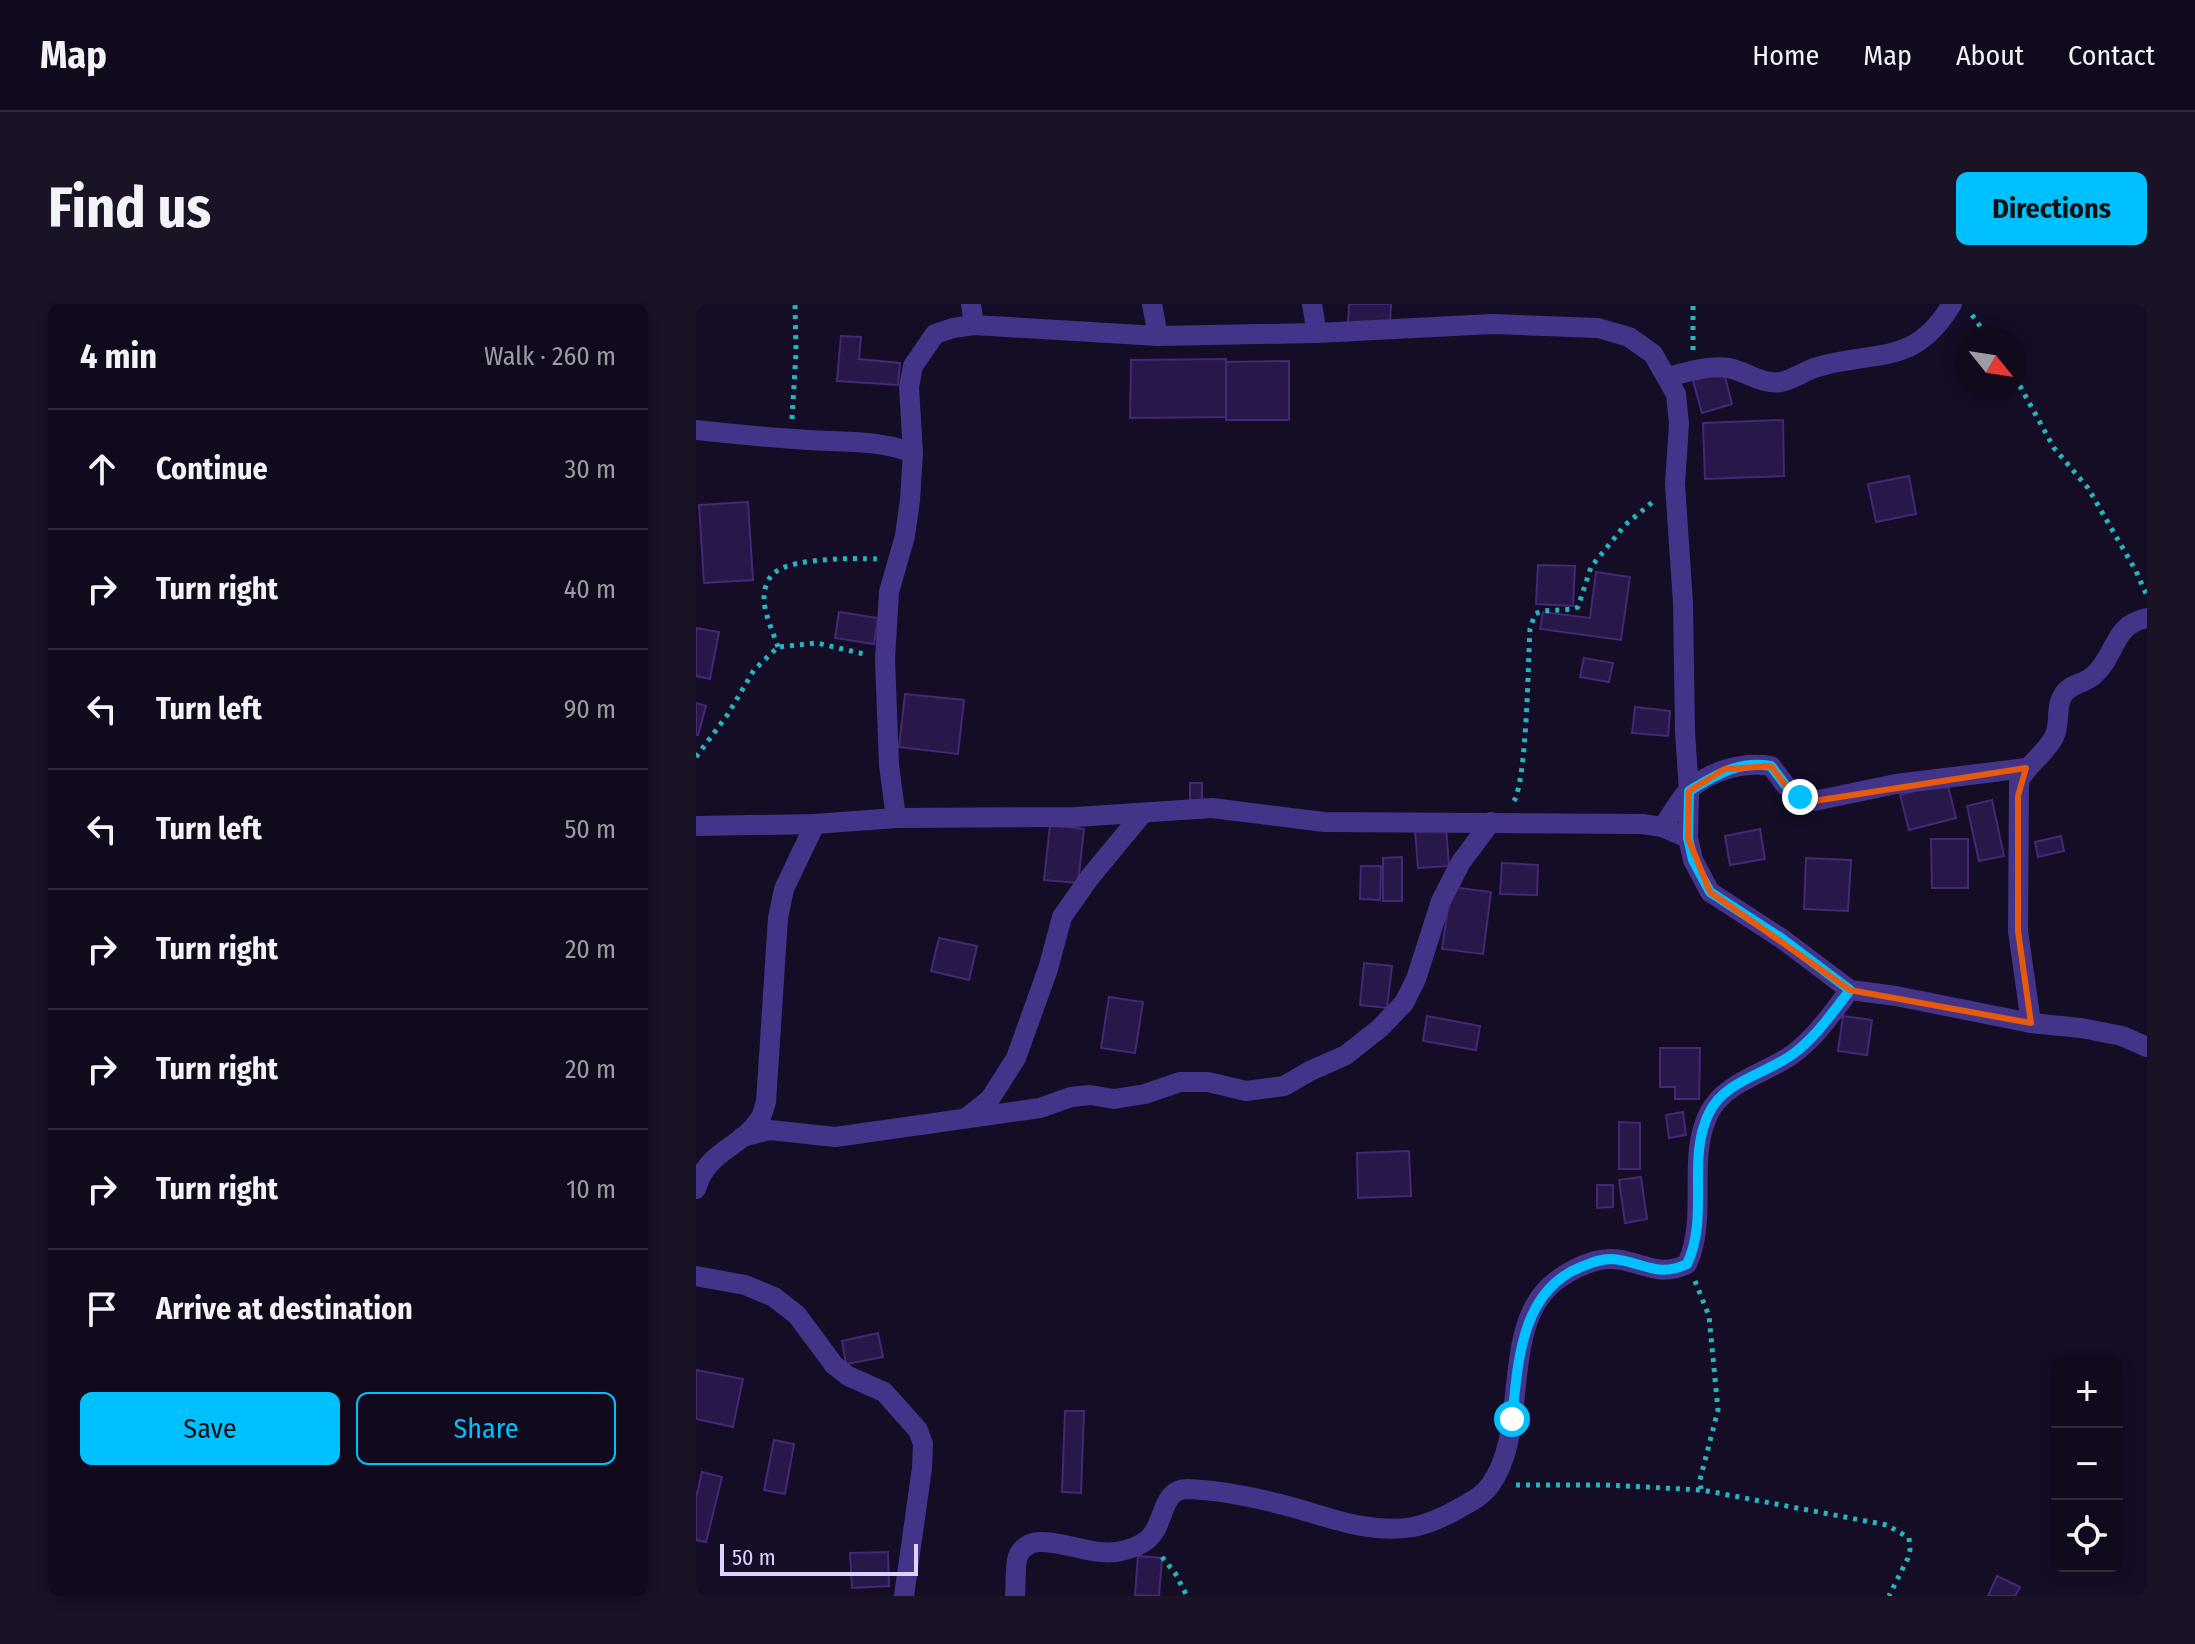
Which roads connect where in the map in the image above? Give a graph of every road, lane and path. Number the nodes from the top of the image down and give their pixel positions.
1 (795, 304) edge
2 (971, 304) edge
3 (1152, 304) edge
4 (1312, 304) edge
5 (1693, 304) edge
6 (1952, 304) edge
7 (1964, 304) edge
8 (1490, 314) edge
9 (974, 325) junction
10 (1981, 328) edge
11 (1317, 333) junction
12 (1158, 336) junction
13 (1691, 371) junction
14 (1668, 377) junction
15 (2027, 399) edge
16 (696, 430) edge
17 (790, 439) junction
18 (905, 446) junction
19 (1675, 484) junction
20 (898, 560) junction
21 (2147, 596) edge
22 (2147, 618) edge
23 (778, 647) junction
24 (885, 659) junction
25 (699, 747) edge
26 (696, 757) edge
27 (2026, 768) junction
28 (1689, 791) junction
29 (1143, 813) junction
30 (896, 818) junction
31 (1491, 822) junction
32 (815, 824) junction
33 (696, 826) edge
34 (1662, 827) junction
35 (1688, 838) junction
36 (1850, 990) junction
37 (2031, 1023) junction
38 (2147, 1047) edge
39 (963, 1121) junction
40 (742, 1137) junction
41 (696, 1189) edge
42 (1687, 1264) junction
43 (696, 1276) edge
44 (1491, 1486) junction
45 (1702, 1490) junction
46 (1148, 1540) junction
47 (904, 1596) edge
48 (1015, 1596) edge
49 (1187, 1596) edge
50 (1889, 1596) edge

1 - 17 path
2 - 9 street
3 - 12 street
4 - 11 street
5 - 13 path
6 - 13 street
7 - 10 path
8 - 11 street
8 - 14 street
9 - 12 street
9 - 18 street
11 - 12 street
13 - 14 street
14 - 19 street
15 - 21 path
16 - 17 street
17 - 18 street
18 - 20 street
19 - 28 street
19 - 31 path
20 - 23 path
20 - 24 street
22 - 27 street
23 - 24 path
23 - 25 path
24 - 30 street
25 - 26 path
27 - 28 street
27 - 37 street
28 - 34 street
28 - 35 street
29 - 30 street
29 - 31 street
29 - 39 street
30 - 32 street
31 - 34 street
31 - 39 street
32 - 33 street
32 - 40 street
34 - 35 street
35 - 36 street
36 - 37 street
36 - 42 street
37 - 38 street
39 - 40 street
40 - 41 street
42 - 44 street
42 - 45 path
43 - 47 street
44 - 45 path
44 - 46 street
45 - 50 path
46 - 48 street
46 - 49 path

